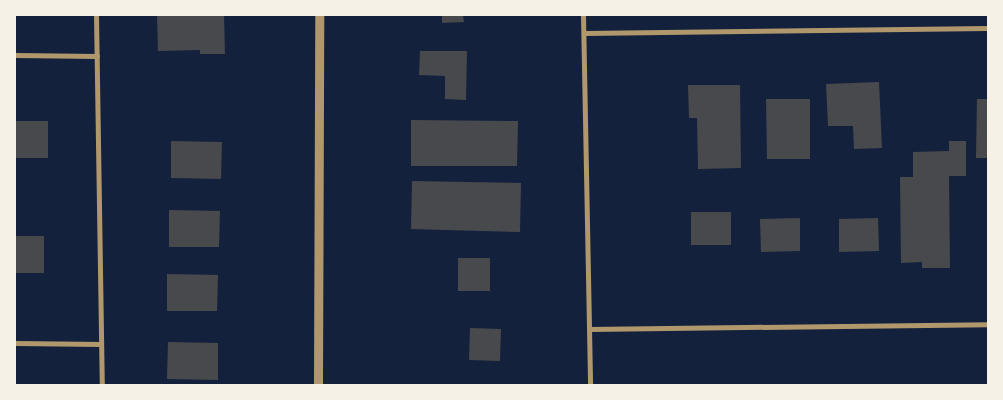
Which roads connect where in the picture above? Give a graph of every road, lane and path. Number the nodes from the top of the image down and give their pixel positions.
1 (96, 15) edge
2 (320, 15) edge
3 (583, 15) edge
4 (988, 28) edge
5 (584, 33) junction
6 (15, 55) edge
7 (97, 56) junction
8 (988, 324) edge
9 (589, 329) junction
10 (15, 343) edge
11 (100, 344) junction
12 (102, 385) edge
13 (318, 385) edge
14 (590, 385) edge

1 - 7 street
2 - 13 street
3 - 5 street
4 - 5 street
5 - 9 street
6 - 7 street
7 - 11 street
8 - 9 street
9 - 14 street
10 - 11 street
11 - 12 street

